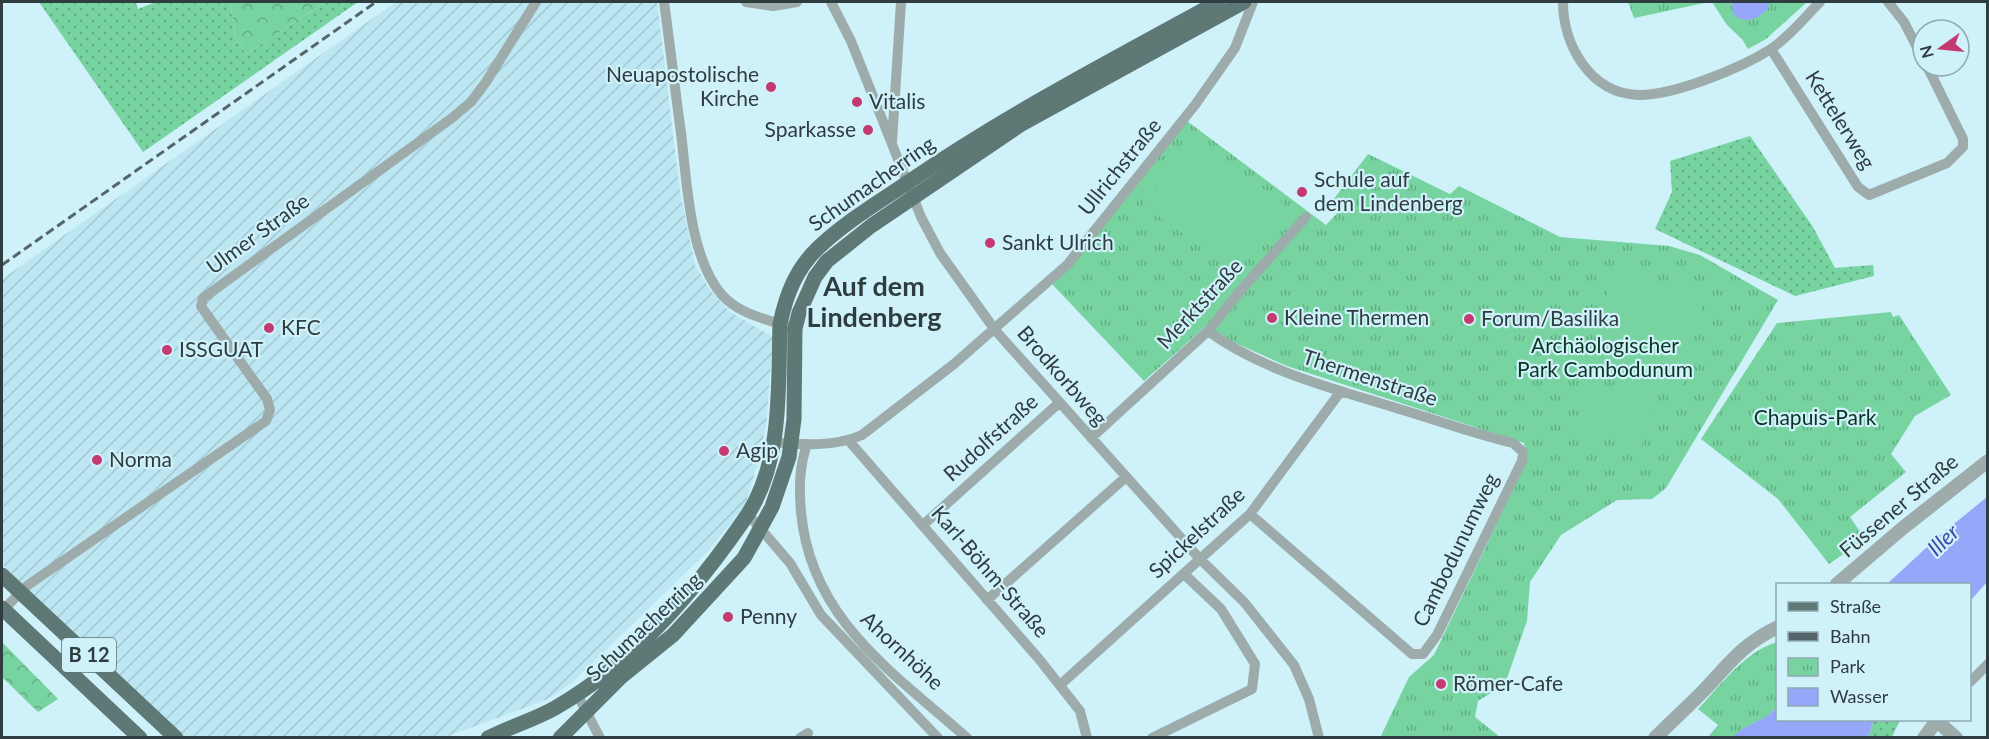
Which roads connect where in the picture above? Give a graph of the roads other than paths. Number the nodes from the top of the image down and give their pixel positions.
1 (536, 2) edge
2 (664, 2) edge
3 (746, 2) edge
4 (797, 2) edge
5 (831, 2) edge
6 (901, 2) edge
7 (1244, 2) edge
8 (1253, 2) edge
9 (1563, 2) edge
10 (1821, 2) edge
11 (1888, 2) edge
12 (1215, 11) edge
13 (1911, 36) edge
14 (1771, 49) junction
15 (1933, 78) edge
16 (892, 147) junction
17 (907, 183) junction
18 (913, 198) junction
19 (1306, 217) dead end
20 (780, 324) junction
21 (795, 329) junction
22 (995, 330) junction
23 (1208, 331) junction
24 (1341, 391) junction
25 (1059, 404) junction
26 (1091, 438) junction
27 (849, 441) junction
28 (773, 442) junction
29 (799, 444) junction
30 (1523, 452) joint
31 (1988, 460) edge
32 (1126, 477) junction
33 (748, 514) junction
34 (1250, 514) junction
35 (923, 525) junction
36 (760, 528) junction
37 (1199, 558) junction
38 (1184, 574) junction
39 (2, 575) edge
40 (1839, 583) edge
41 (21, 591) junction
42 (987, 600) junction
43 (3, 608) edge
44 (1776, 628) edge
45 (1988, 664) edge
46 (1971, 681) edge
47 (1060, 685) junction
48 (577, 694) junction
49 (585, 710) junction
50 (1936, 721) edge
51 (1938, 721) edge
52 (1317, 737) edge
53 (140, 738) edge
54 (176, 738) edge
55 (488, 738) edge
56 (560, 738) edge
57 (600, 738) edge
58 (938, 738) edge
59 (967, 738) edge
60 (1087, 738) edge
61 (1152, 738) edge
62 (1655, 738) edge
63 (1924, 738) edge
64 (1956, 738) edge

1 - 41 street, Ulmer Straße
2 - 20 street
3 - 4 street
5 - 16 street, Brodkorbweg
6 - 16 street
7 - 12 main road, Schumacherring
8 - 22 street, Ullrichstraße
9 - 14 street
10 - 14 street
11 - 13 street
12 - 17 main road, Schumacherring
12 - 18 main road, Schumacherring
14 - 15 street, Kettelerweg
16 - 17 street, Brodkorbweg
17 - 18 street, Brodkorbweg
17 - 20 main road, Schumacherring
18 - 21 main road, Schumacherring
18 - 22 street, Brodkorbweg
19 - 23 street, Merktstraße
20 - 21 street
20 - 28 main road, Schumacherring
21 - 29 main road, Schumacherring
22 - 25 street, Brodkorbweg
22 - 27 street, Ullrichstraße
23 - 24 street, Thermenstraße
23 - 26 street, Merktstraße
24 - 30 street, Thermenstraße
24 - 34 street, Spickelstraße
25 - 26 street, Brodkorbweg
25 - 35 street, Rudolfstraße
26 - 32 street, Brodkorbweg
27 - 29 street, Ullrichstraße
27 - 35 street, Karl-Böhm-Straße
28 - 29 street, Ullrichstraße
28 - 33 main road, Schumacherring
29 - 36 main road, Schumacherring
29 - 59 street, Ahornhöhe
30 - 34 street, Cambodunumweg
31 - 40 street, Füssener Straße
32 - 37 street, Brodkorbweg
32 - 42 street
33 - 36 street
33 - 48 main road, Schumacherring
34 - 37 street, Spickelstraße
35 - 42 street, Karl-Böhm-Straße
36 - 49 main road, Schumacherring
36 - 58 street
37 - 38 street, Spickelstraße
37 - 52 street, Brodkorbweg
38 - 47 street, Spickelstraße
38 - 61 street
39 - 41 main road, B 12
41 - 43 street, Ulmer Straße
41 - 54 main road, B 12
42 - 47 street, Karl-Böhm-Straße
43 - 53 main road, B 12
44 - 62 street
45 - 46 street
47 - 60 street, Karl-Böhm-Straße
48 - 49 street
48 - 55 main road, Schumacherring
49 - 56 main road, Schumacherring
49 - 57 street
50 - 63 street
51 - 64 street

